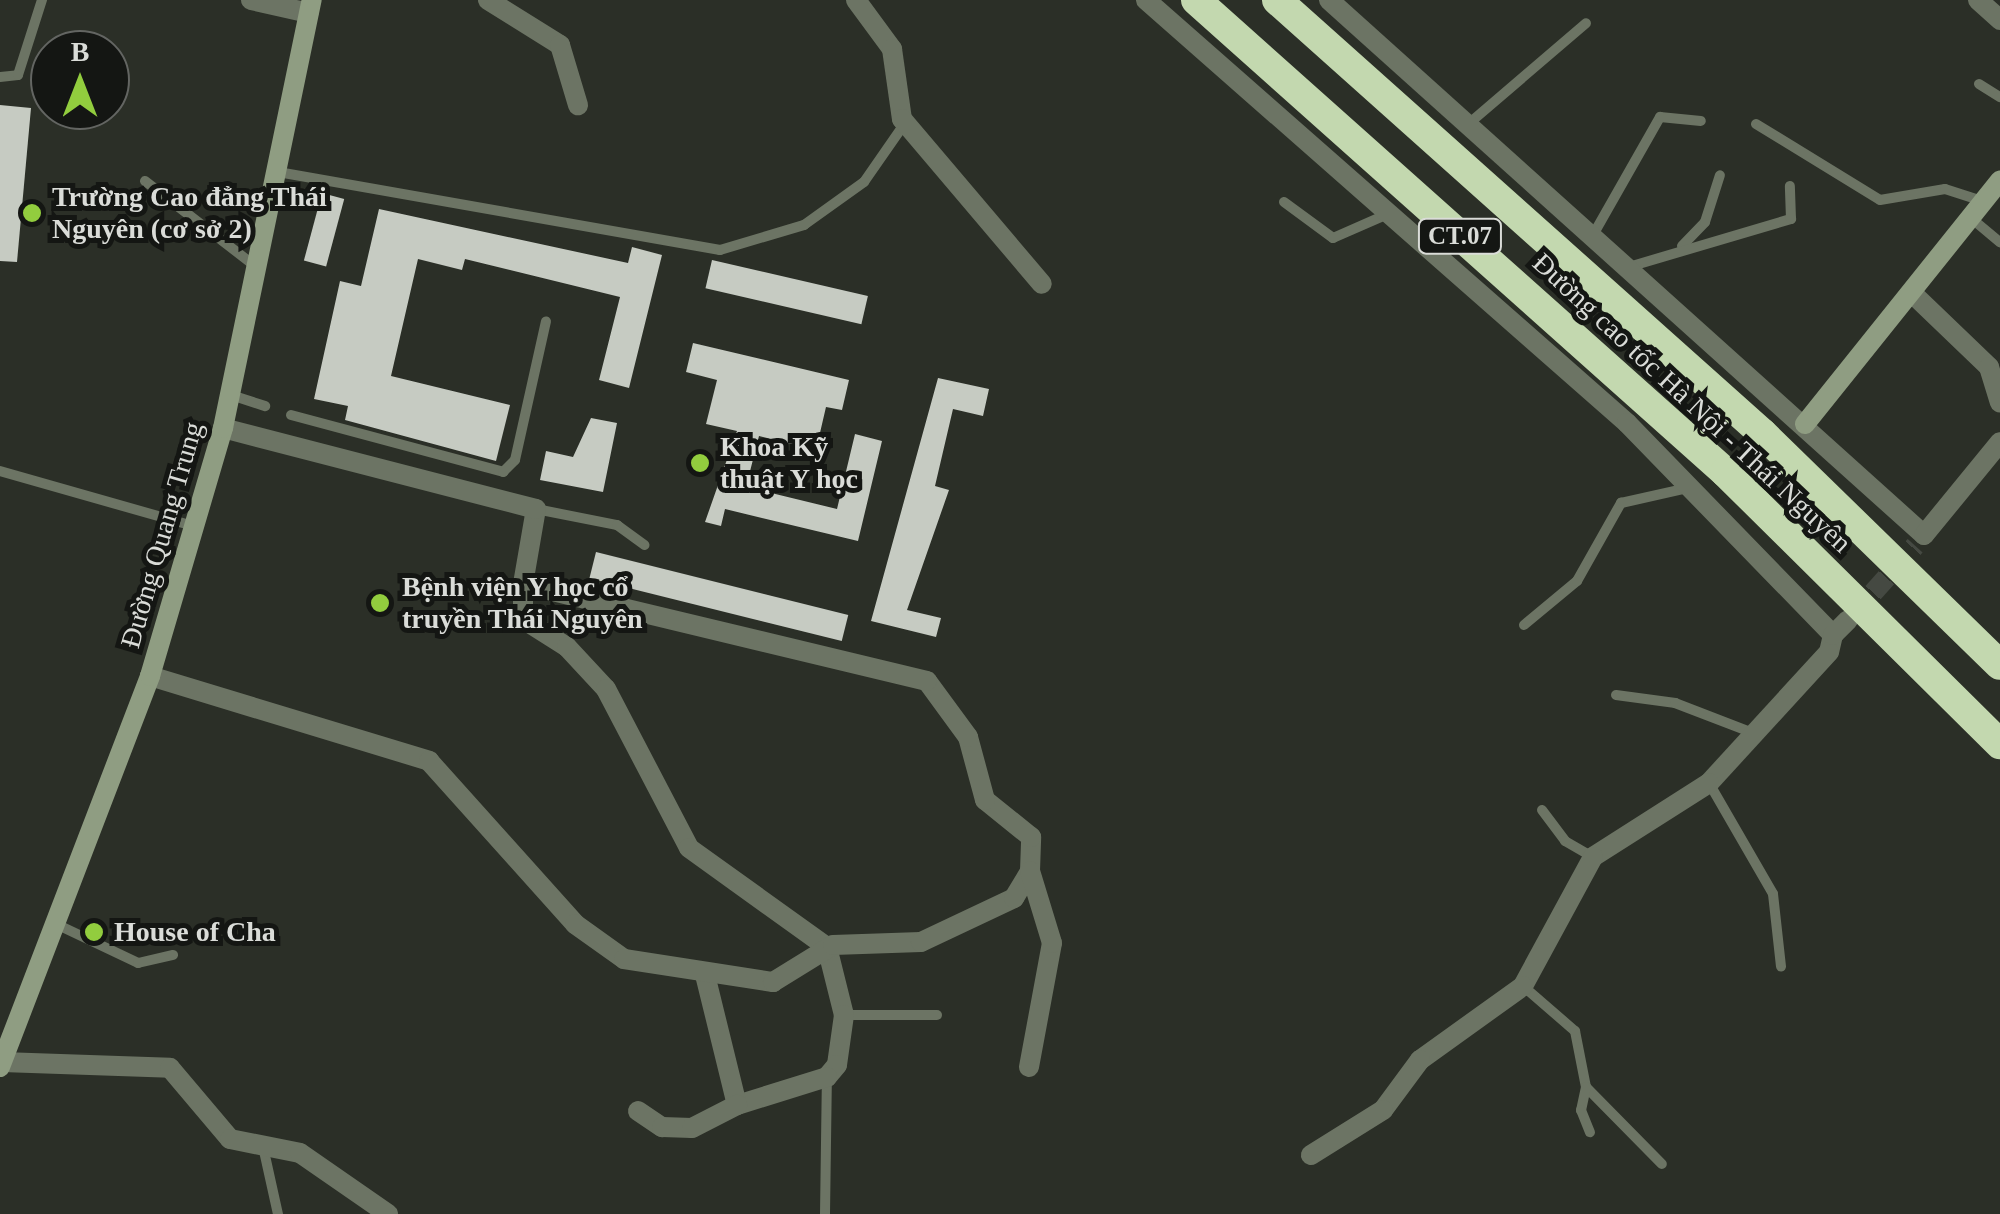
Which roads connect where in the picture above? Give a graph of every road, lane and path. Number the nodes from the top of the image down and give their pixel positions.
1 (42, 0) edge
2 (251, 0) edge
3 (488, 0) edge
4 (856, 0) edge
5 (1146, 0) edge
6 (1196, 0) edge
7 (1276, 0) edge
8 (1329, 0) edge
9 (1978, 0) edge
10 (310, 7) edge
11 (2000, 20) edge
12 (1586, 22) dead end
13 (0, 77) edge
14 (1979, 84) dead end
15 (2000, 97) edge
16 (578, 105) dead end
17 (1701, 121) dead end
18 (905, 123) junction
19 (1756, 124) dead end
20 (1465, 127) junction
21 (278, 172) junction
22 (1720, 175) dead end
23 (145, 181) dead end
24 (2000, 181) edge
25 (1790, 186) dead end
26 (1284, 202) dead end
27 (1977, 209) junction
28 (1391, 213) junction
29 (1592, 234) junction
30 (2000, 242) edge
31 (1681, 246) junction
32 (1632, 266) junction
33 (256, 267) junction
34 (1042, 284) dead end
35 (1913, 294) junction
36 (546, 321) dead end
37 (1998, 377) edge
38 (230, 395) junction
39 (2000, 402) edge
40 (265, 406) dead end
41 (291, 415) dead end
42 (1805, 424) junction
43 (223, 428) junction
44 (2000, 442) edge
45 (0, 471) edge
46 (1694, 488) junction
47 (536, 508) junction
48 (193, 526) junction
49 (645, 546) dead end
50 (523, 584) junction
51 (1524, 625) dead end
52 (2000, 665) edge
53 (150, 676) junction
54 (1616, 694) dead end
55 (1754, 733) junction
56 (2000, 744) edge
57 (1709, 783) junction
58 (1542, 810) dead end
59 (1592, 857) junction
60 (1030, 871) junction
61 (55, 924) junction
62 (827, 947) junction
63 (173, 955) dead end
64 (1781, 967) dead end
65 (704, 975) junction
66 (1523, 986) junction
67 (844, 1015) junction
68 (937, 1015) dead end
69 (1, 1064) edge
70 (1029, 1066) dead end
71 (827, 1077) junction
72 (1586, 1087) junction
73 (737, 1105) junction
74 (638, 1111) dead end
75 (1590, 1132) dead end
76 (264, 1151) junction
77 (1311, 1156) dead end
78 (1662, 1164) dead end
79 (278, 1214) edge
80 (388, 1214) edge
81 (825, 1214) edge

1 - 13 lane
2 - 10 street
3 - 16 street
4 - 18 street
5 - 28 street
6 - 56 highway, Đường cao tốc Hà Nội - Thái Nguyên / CT.07
7 - 52 highway, Đường cao tốc Hà Nội - Thái Nguyên / CT.07
8 - 20 street
9 - 11 street
10 - 21 main road, Đường Quang Trung
12 - 20 lane
14 - 15 lane
17 - 29 lane
18 - 21 lane
18 - 34 street
19 - 27 lane
20 - 29 street
21 - 33 main road, Đường Quang Trung
22 - 31 lane
23 - 33 lane
24 - 27 main road
25 - 31 lane
26 - 28 lane
27 - 30 lane
27 - 35 main road
28 - 46 street
29 - 32 street
31 - 32 lane
32 - 42 street
33 - 38 main road, Đường Quang Trung
35 - 37 street
35 - 42 main road
36 - 41 lane
37 - 39 street
38 - 40 lane
38 - 43 main road, Đường Quang Trung
42 - 44 street
43 - 47 street
43 - 48 main road, Đường Quang Trung
45 - 48 lane
46 - 51 lane
46 - 55 street
47 - 49 lane
47 - 50 street
48 - 53 main road, Đường Quang Trung
50 - 60 street
50 - 62 street
53 - 61 main road, Đường Quang Trung
53 - 65 street
54 - 55 lane
55 - 57 street
57 - 59 street
57 - 64 lane
58 - 59 lane
59 - 66 street
60 - 62 street
60 - 70 street
61 - 63 lane
61 - 69 main road, Đường Quang Trung
62 - 65 street
62 - 67 street
65 - 73 street
66 - 72 lane
66 - 77 street
67 - 68 lane
67 - 71 street
69 - 76 street
71 - 73 street
71 - 81 lane
72 - 75 lane
72 - 78 lane
73 - 74 street
76 - 79 lane
76 - 80 street

